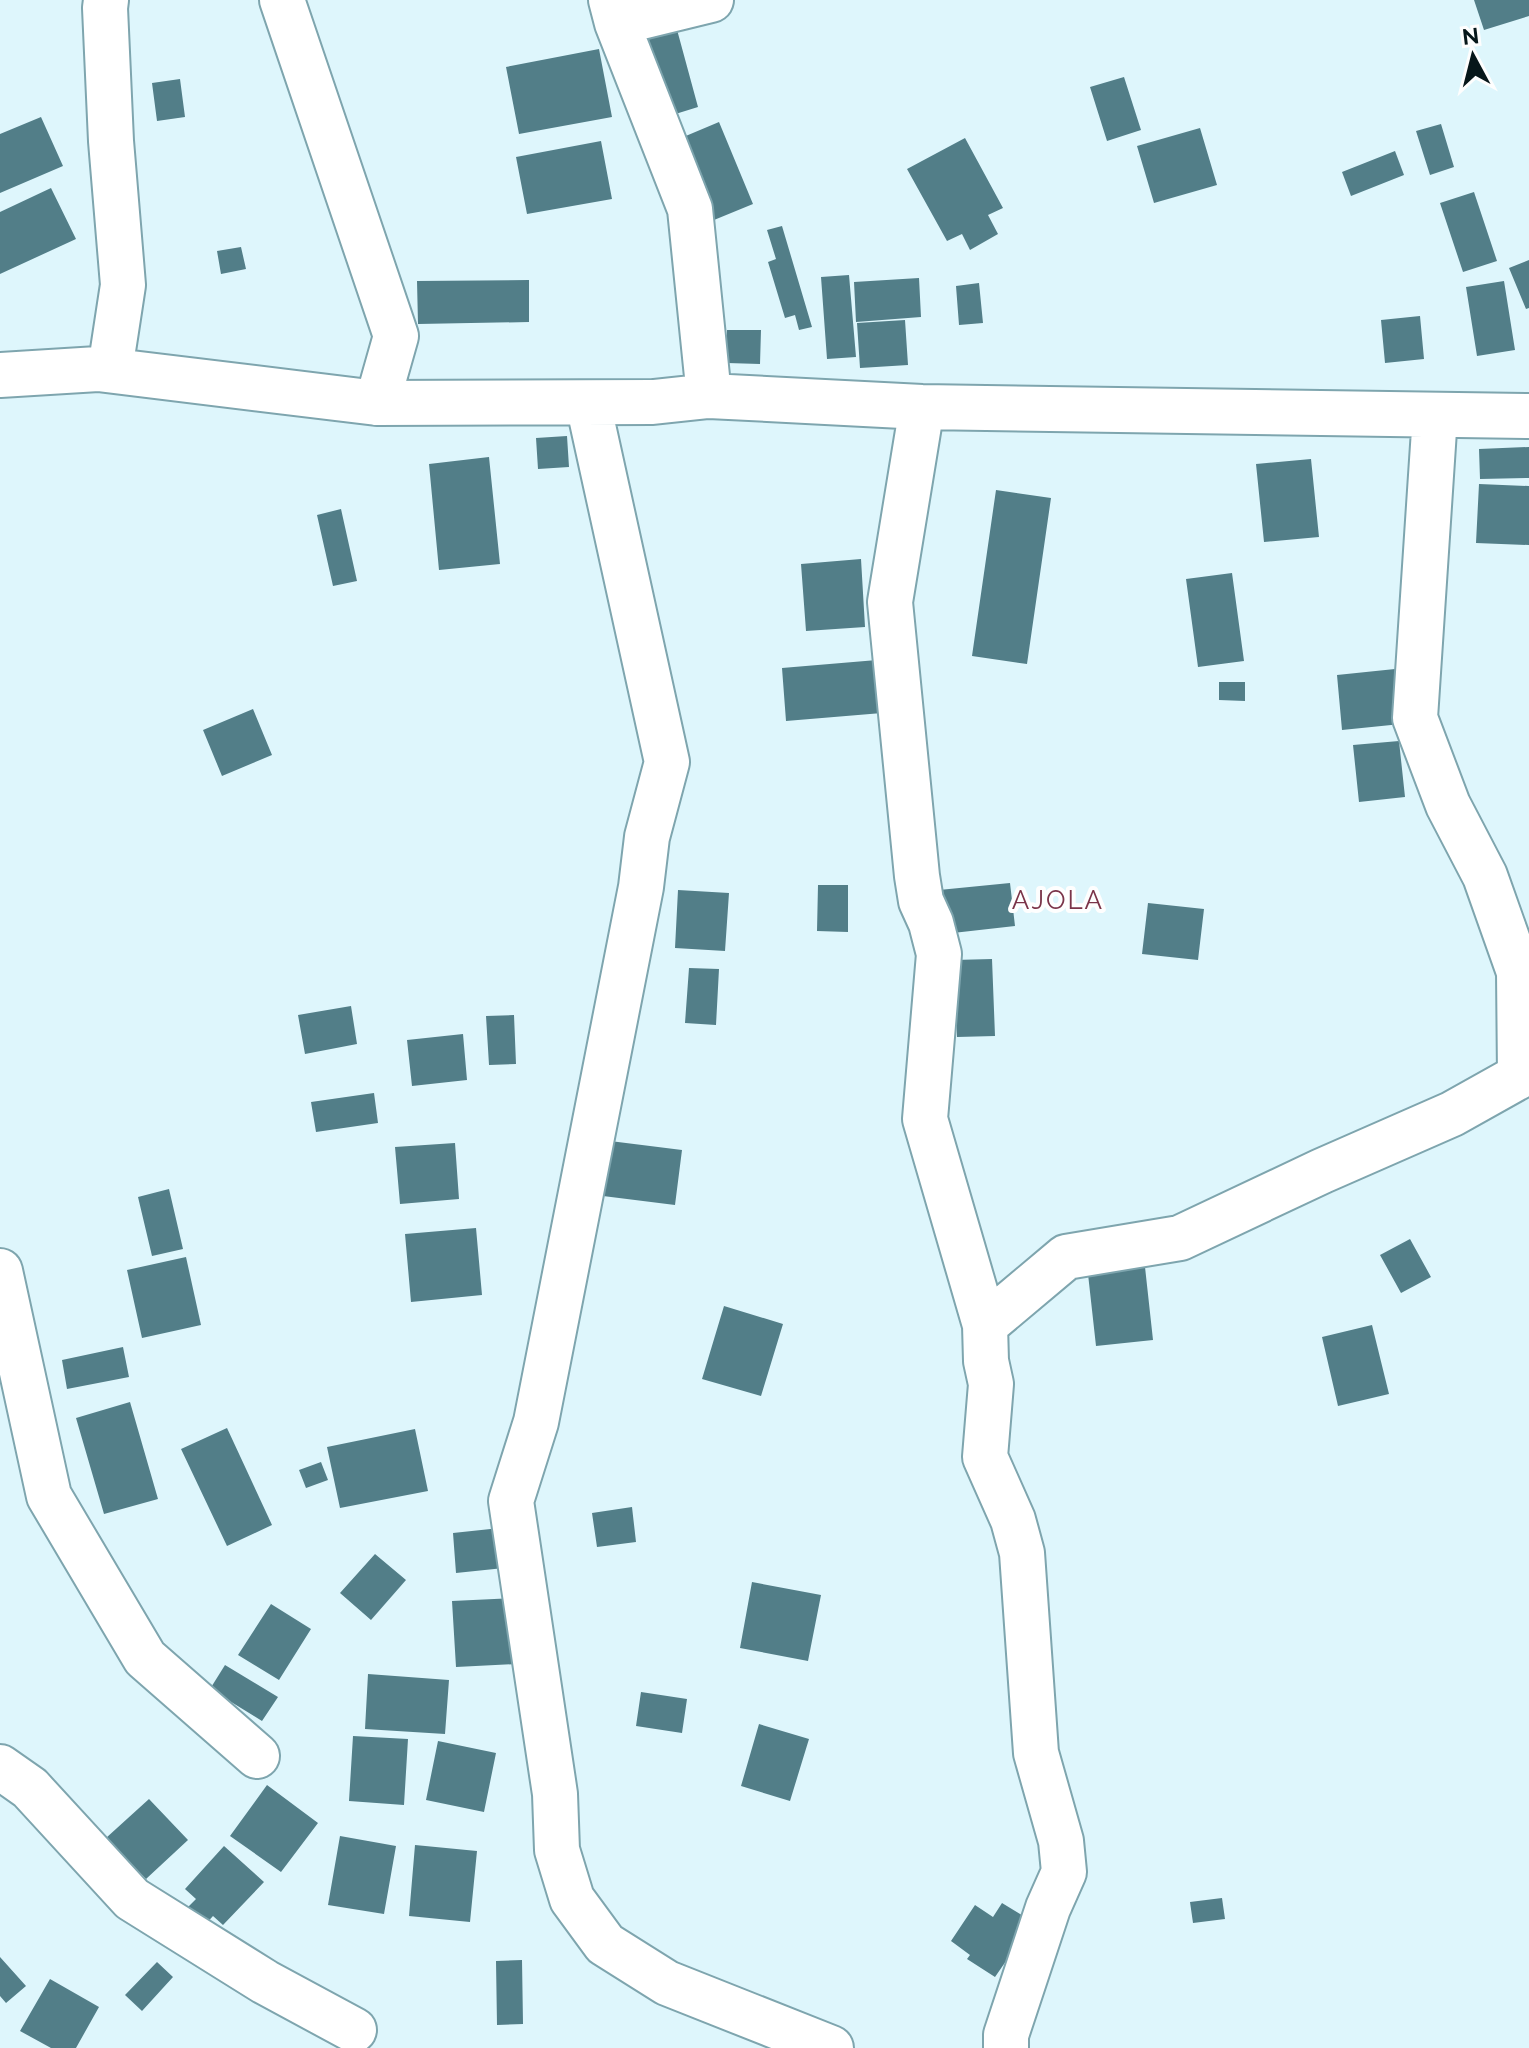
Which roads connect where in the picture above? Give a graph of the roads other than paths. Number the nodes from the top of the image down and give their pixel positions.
1 (106, 0) edge
2 (282, 0) edge
3 (711, 0) edge
4 (614, 12) edge
5 (110, 370) junction
6 (0, 375) edge
7 (709, 396) junction
8 (377, 403) junction
9 (588, 403) junction
10 (922, 407) junction
11 (1435, 415) junction
12 (1529, 416) edge
13 (0, 1271) edge
14 (985, 1325) junction
15 (257, 1756) dead end
16 (0, 1767) edge
17 (354, 2030) dead end
18 (831, 2048) edge
19 (1006, 2048) edge

1 - 5 street
2 - 8 street
3 - 4 street
4 - 7 street
5 - 6 street
5 - 8 street
7 - 9 street
7 - 10 street
8 - 9 street
9 - 18 street
10 - 11 street
10 - 14 street
11 - 12 street
11 - 14 street
13 - 15 street
14 - 19 street
16 - 17 street

